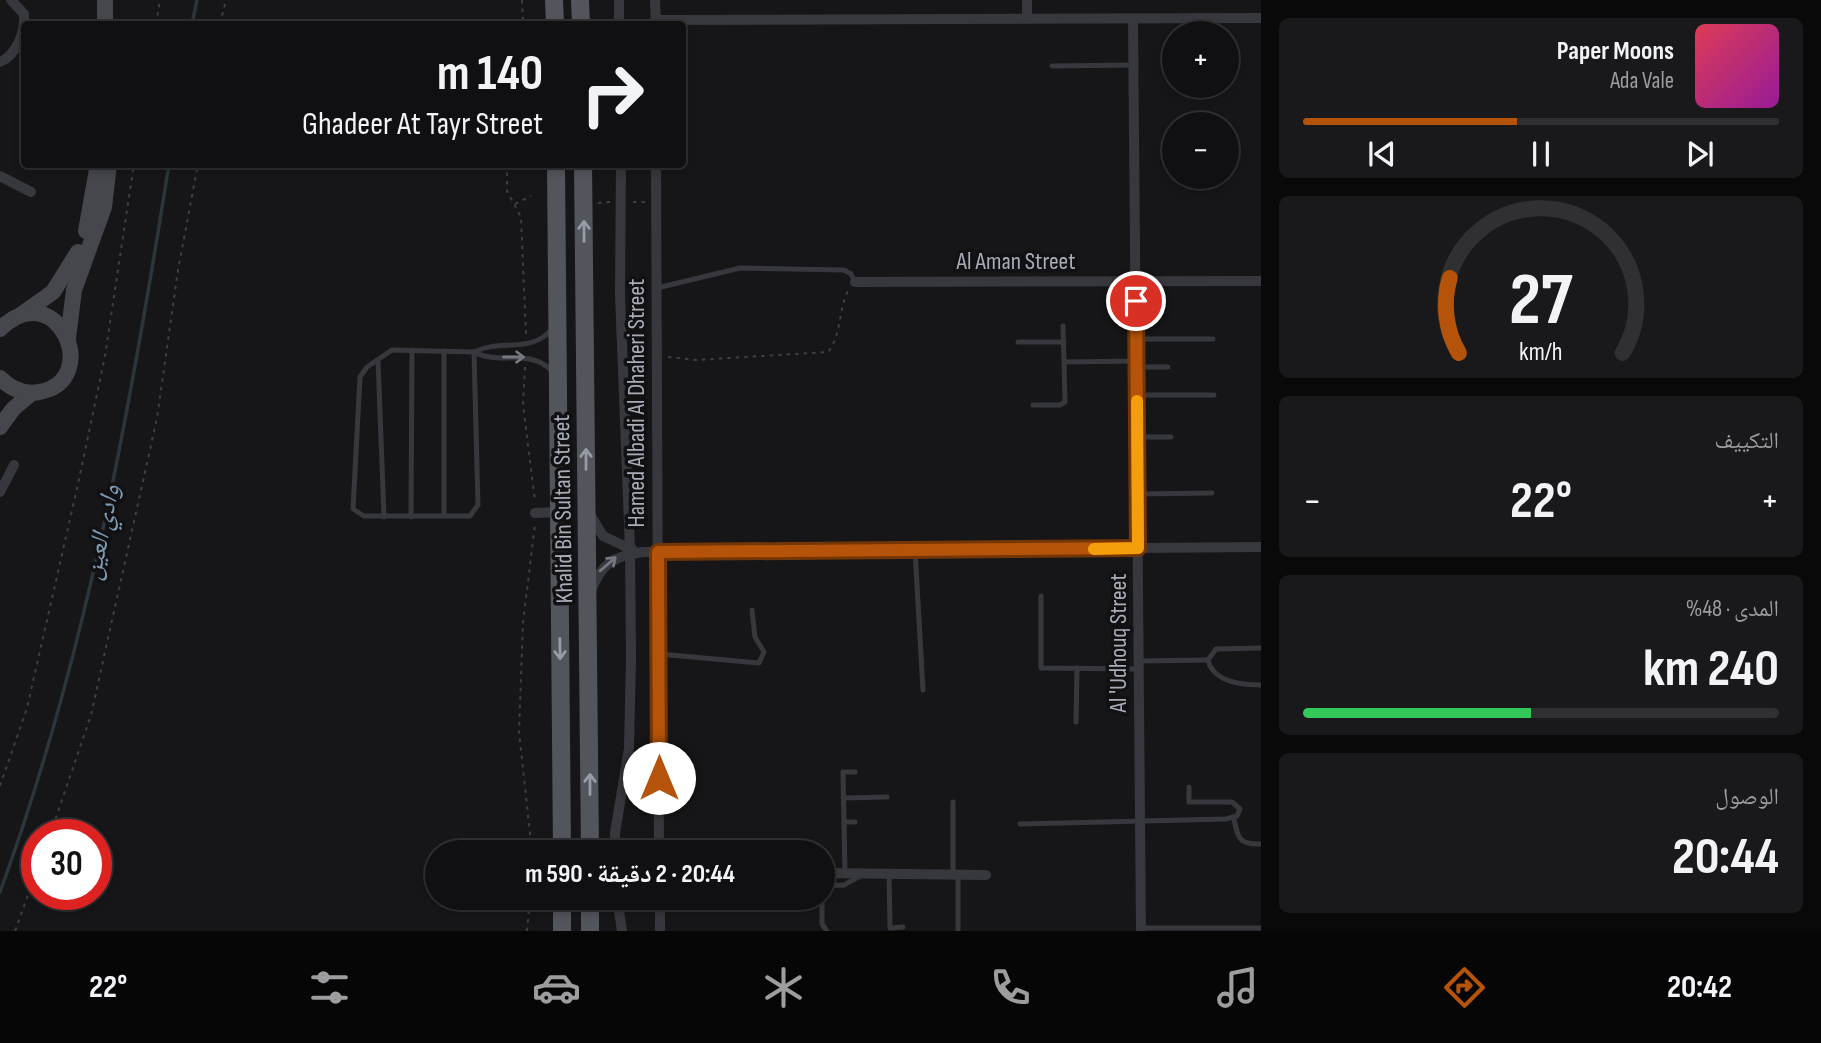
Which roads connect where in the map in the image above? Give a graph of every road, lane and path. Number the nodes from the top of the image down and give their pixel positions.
1 (11, 0) edge
2 (105, 0) edge
3 (160, 0) edge
4 (226, 0) edge
5 (522, 0) edge
6 (554, 0) edge
7 (580, 0) edge
8 (619, 0) edge
9 (655, 0) edge
10 (1027, 0) edge
11 (1261, 18) edge
12 (1027, 19) junction
13 (1133, 20) junction
14 (24, 21) edge
15 (105, 21) edge
16 (156, 21) edge
17 (221, 21) edge
18 (523, 21) edge
19 (555, 21) edge
20 (581, 21) edge
21 (619, 21) edge
22 (656, 21) edge
23 (686, 22) edge
24 (21, 34) edge
25 (0, 62) edge
26 (1134, 65) junction
27 (1052, 66) dead end
28 (97, 168) edge
29 (108, 168) edge
30 (133, 168) edge
31 (197, 168) edge
32 (507, 168) edge
33 (556, 168) edge
34 (583, 168) edge
35 (621, 168) edge
36 (656, 168) edge
37 (0, 176) edge
38 (31, 192) dead end
39 (531, 196) dead end
40 (514, 205) junction
41 (1261, 281) edge
42 (855, 282) junction
43 (1136, 282) junction
44 (657, 288) junction
45 (20, 315) junction
46 (557, 322) junction
47 (1063, 326) dead end
48 (0, 329) edge
49 (68, 338) junction
50 (1213, 339) dead end
51 (1137, 340) junction
52 (1018, 342) dead end
53 (1064, 342) junction
54 (527, 346) junction
55 (412, 349) junction
56 (444, 351) junction
57 (474, 352) junction
58 (657, 356) junction
59 (528, 357) junction
60 (378, 360) junction
61 (1064, 362) junction
62 (1137, 364) junction
63 (1168, 367) dead end
64 (0, 378) edge
65 (557, 379) junction
66 (32, 393) junction
67 (1214, 395) dead end
68 (1137, 396) junction
69 (1032, 405) dead end
70 (0, 427) edge
71 (1137, 437) junction
72 (1171, 437) dead end
73 (15, 465) dead end
74 (0, 492) edge
75 (1212, 493) dead end
76 (1138, 494) junction
77 (586, 501) junction
78 (558, 512) junction
79 (535, 513) junction
80 (443, 515) junction
81 (384, 517) junction
82 (411, 517) junction
83 (1261, 547) edge
84 (1138, 548) junction
85 (915, 550) junction
86 (630, 551) junction
87 (658, 552) junction
88 (589, 596) junction
89 (1041, 596) dead end
90 (752, 610) dead end
91 (1261, 648) edge
92 (659, 654) junction
93 (1208, 660) junction
94 (1139, 665) junction
95 (1077, 668) junction
96 (1261, 685) edge
97 (923, 690) dead end
98 (1076, 722) dead end
99 (855, 772) dead end
100 (0, 786) edge
101 (1189, 787) dead end
102 (887, 797) dead end
103 (843, 798) junction
104 (953, 802) dead end
105 (55, 819) edge
106 (1234, 819) junction
107 (1140, 820) junction
108 (844, 822) junction
109 (855, 822) dead end
110 (1020, 824) dead end
111 (530, 840) edge
112 (562, 840) edge
113 (590, 840) edge
114 (615, 840) edge
115 (659, 840) edge
116 (1261, 844) edge
117 (835, 873) edge
118 (845, 873) junction
119 (864, 873) junction
120 (889, 873) junction
121 (956, 874) junction
122 (986, 875) dead end
123 (835, 885) edge
124 (23, 910) edge
125 (529, 910) edge
126 (562, 910) edge
127 (590, 910) edge
128 (619, 910) edge
129 (660, 910) edge
130 (822, 910) edge
131 (903, 927) dead end
132 (1261, 928) edge
133 (1141, 929) edge
134 (15, 931) edge
135 (527, 931) edge
136 (562, 931) edge
137 (590, 931) edge
138 (622, 931) edge
139 (660, 931) edge
140 (827, 931) edge
141 (958, 931) edge

1 - 14 street
2 - 15 street
3 - 16 path
4 - 17 path
5 - 18 path
6 - 19 main road
7 - 20 main road
8 - 21 street
9 - 22 street
10 - 12 street
11 - 13 street
12 - 13 street
12 - 23 street
13 - 26 street, Al 'Udhouq Street
24 - 25 street
26 - 27 lane
26 - 43 street, Al 'Udhouq Street
28 - 45 street
29 - 49 street
30 - 100 path
31 - 105 path
32 - 40 path
33 - 46 main road, Khalid Bin Sultan Street
77 -> 34 main road, Khalid Bin Sultan Street
35 - 86 street
36 - 44 street, Hamed Albadi Al Dhaheri Street
37 - 38 street
39 - 40 path
40 - 54 path
41 - 43 street, Al Aman Street
42 - 43 street, Al Aman Street
42 - 44 lane
42 - 58 path
43 - 51 street, Al 'Udhouq Street
44 - 58 street, Hamed Albadi Al Dhaheri Street
45 - 48 street
45 - 49 street
46 - 54 lane
46 - 65 main road, Khalid Bin Sultan Street
47 - 53 lane
49 - 66 street
50 - 51 lane
51 - 62 street, Al 'Udhouq Street
52 - 53 lane
53 - 61 lane
54 - 57 lane
55 - 56 lane
55 - 60 lane
55 - 82 lane
56 - 57 lane
56 - 80 lane
57 -> 59 lane
57 - 80 lane
58 - 87 street, Hamed Albadi Al Dhaheri Street
59 - 65 lane
59 - 79 path
60 - 81 lane
60 - 81 lane
61 - 62 lane
61 - 69 lane
62 - 63 lane
62 - 68 street, Al 'Udhouq Street
64 - 66 street
65 - 78 main road, Khalid Bin Sultan Street
66 - 70 street
67 - 68 lane
68 - 71 street, Al 'Udhouq Street
71 - 72 lane
71 - 76 street, Al 'Udhouq Street
73 - 74 street
75 - 76 lane
76 - 84 street, Al 'Udhouq Street
77 - 86 street
77 - 88 main road, Khalid Bin Sultan Street
78 - 79 street
78 -> 112 main road, Khalid Bin Sultan Street
79 - 111 path
80 - 82 lane
81 - 82 lane
83 - 84 street
84 - 85 street
84 - 94 street, Al 'Udhouq Street
85 - 87 street
85 - 97 lane
86 - 87 street
88 -> 86 street
86 - 114 street
87 - 92 street, Hamed Albadi Al Dhaheri Street
113 -> 88 main road, Khalid Bin Sultan Street
89 - 95 lane
90 - 92 lane
91 - 93 lane
92 - 115 street, Hamed Albadi Al Dhaheri Street
93 - 94 lane
93 - 96 lane
94 - 95 lane
94 - 107 street, Al 'Udhouq Street
95 - 98 lane
99 - 103 lane
101 - 106 lane
102 - 103 lane
103 - 108 lane
104 - 121 lane
106 - 107 lane
106 - 116 lane
107 - 110 lane
107 - 133 street, Al 'Udhouq Street
108 - 109 lane
108 - 118 lane
117 - 118 street
118 - 119 street
119 - 120 street
119 - 123 lane
120 - 121 street
120 - 131 lane
121 - 122 street
121 - 141 lane
124 - 134 path
125 - 135 path
126 - 136 main road
127 - 137 main road
128 - 138 street
129 - 139 street
130 - 140 lane
132 - 133 lane

